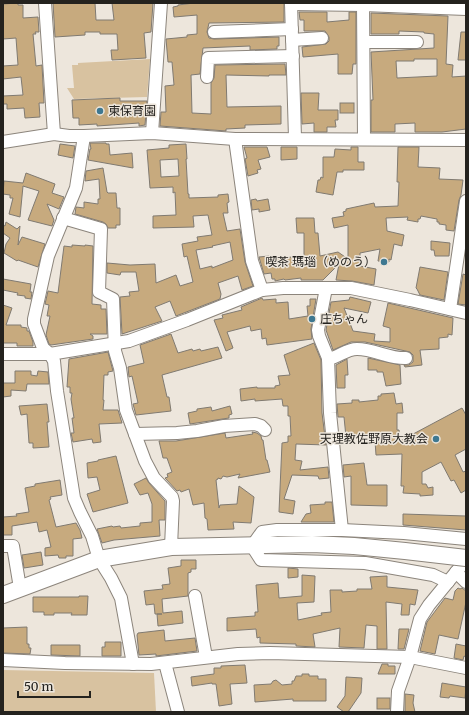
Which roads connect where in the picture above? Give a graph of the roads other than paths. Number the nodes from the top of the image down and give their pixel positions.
1 (45, 3) edge
2 (161, 3) edge
3 (291, 4) edge
4 (363, 4) edge
5 (421, 5) edge
6 (463, 7) edge
7 (214, 32) dead end
8 (292, 34) junction
9 (322, 38) dead end
10 (364, 42) junction
11 (416, 42) dead end
12 (293, 56) junction
13 (207, 77) dead end
14 (152, 133) junction
15 (54, 134) junction
16 (84, 136) junction
17 (295, 138) junction
18 (235, 139) junction
19 (364, 139) junction
20 (466, 140) edge
21 (3, 142) edge
22 (466, 201) edge
23 (63, 218) junction
24 (326, 288) junction
25 (262, 290) junction
26 (450, 309) junction
27 (466, 313) edge
28 (115, 344) junction
29 (3, 354) edge
30 (50, 354) junction
31 (406, 358) dead end
32 (328, 359) junction
33 (265, 430) dead end
34 (135, 434) junction
35 (342, 530) junction
36 (404, 533) junction
37 (466, 539) edge
38 (3, 546) edge
39 (252, 546) junction
40 (171, 547) junction
41 (99, 559) junction
42 (466, 559) edge
43 (399, 570) junction
44 (452, 577) junction
45 (466, 582) edge
46 (20, 588) junction
47 (3, 595) edge
48 (195, 596) dead end
49 (206, 657) junction
50 (410, 657) junction
51 (3, 660) edge
52 (165, 663) junction
53 (133, 664) junction
54 (466, 668) edge
55 (178, 712) edge
56 (397, 712) edge

1 - 15 street
2 - 14 street
3 - 4 street
3 - 8 street
4 - 5 street
4 - 10 street
5 - 6 street
7 - 8 street
8 - 9 street
8 - 12 street
10 - 11 street
10 - 19 street
12 - 13 street
12 - 17 street
14 - 16 street
14 - 18 street
15 - 16 street
15 - 21 street
16 - 23 street
17 - 18 street
17 - 19 street
18 - 25 street
19 - 20 street
22 - 26 street
23 - 28 street
23 - 30 street
24 - 25 street
24 - 26 street
24 - 32 street
25 - 28 street
26 - 27 street
28 - 30 street
28 - 34 street
29 - 30 street
30 - 41 street
31 - 32 street
32 - 35 street
33 - 34 street
34 - 40 street
35 - 36 street
35 - 39 street
36 - 37 street
36 - 43 street
38 - 46 street
39 - 40 street
39 - 42 street, bridge
39 - 43 street
40 - 41 street
41 - 46 street
41 - 53 street
42 - 44 street
43 - 44 street
44 - 45 street
44 - 50 street
46 - 47 street
48 - 49 street
49 - 50 street
49 - 52 street
50 - 54 street
50 - 56 street
51 - 53 street
52 - 53 street
52 - 55 street

